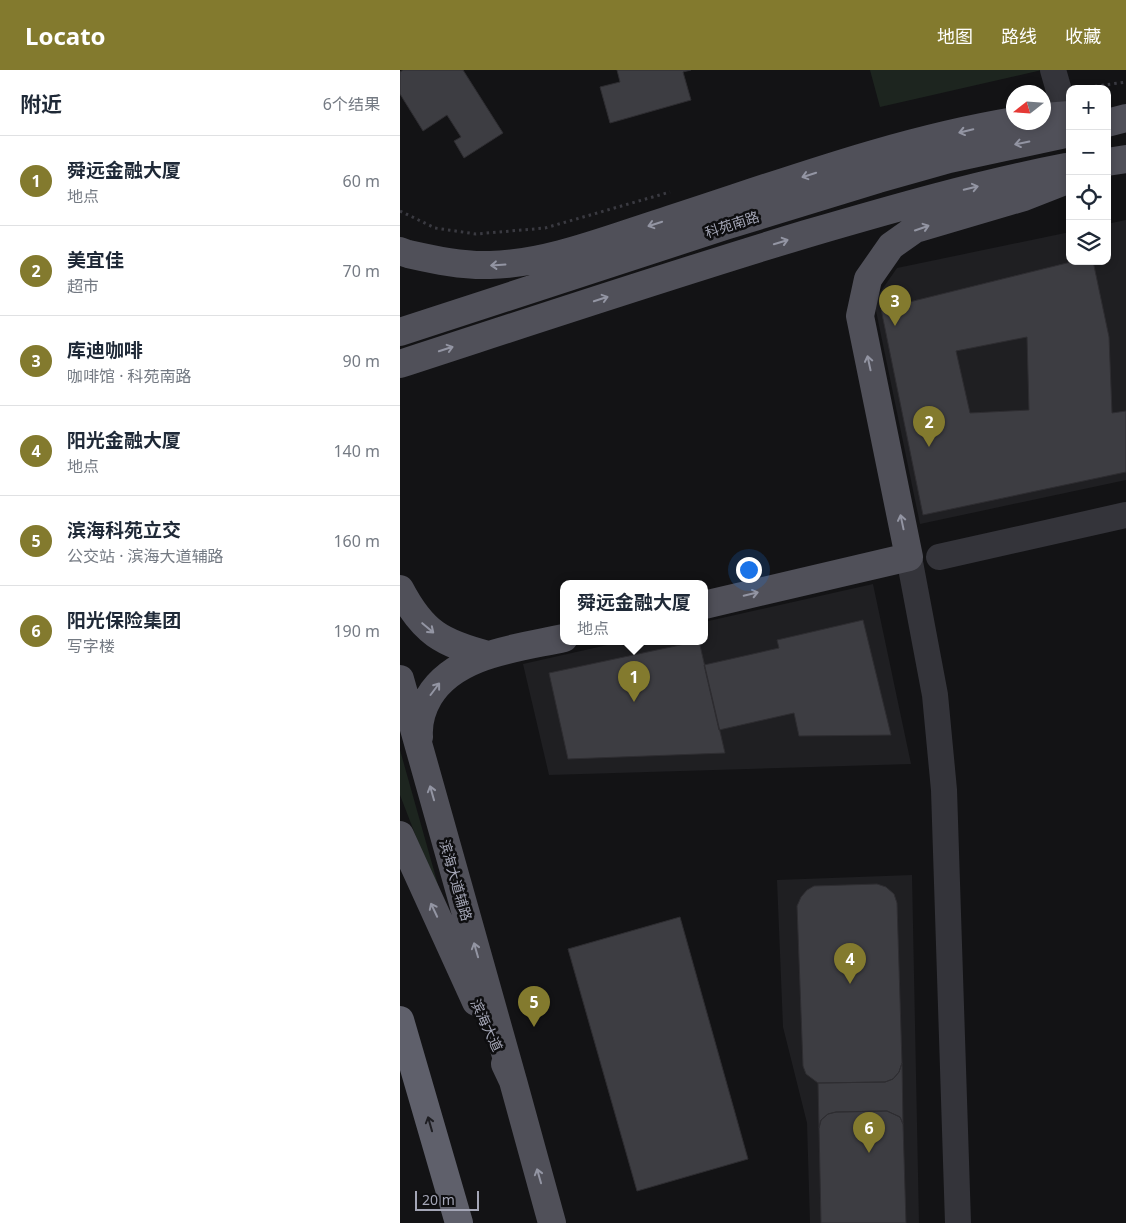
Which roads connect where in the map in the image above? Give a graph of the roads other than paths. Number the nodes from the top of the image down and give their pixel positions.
1 (1053, 70) edge
2 (1126, 113) edge
3 (1111, 114) edge
4 (1126, 118) edge
5 (1062, 120) edge
6 (1111, 122) edge
7 (1006, 124) edge
8 (1066, 168) edge
9 (1066, 181) edge
10 (400, 251) edge
11 (433, 259) junction
12 (400, 261) edge
13 (400, 332) edge
14 (400, 364) edge
15 (1126, 516) edge
16 (909, 557) junction
17 (939, 557) dead end
18 (400, 589) edge
19 (708, 604) edge
20 (560, 639) edge
21 (488, 655) junction
22 (400, 678) edge
23 (420, 751) junction
24 (400, 835) edge
25 (400, 1020) edge
26 (513, 1081) junction
27 (459, 1223) edge
28 (552, 1223) edge
29 (958, 1223) edge

1 - 5 street
2 - 3 main road
4 - 6 main road
5 -> 13 main road, 科苑南路
7 -> 11 main road
14 -> 8 main road
16 -> 9 main road
10 - 11 main road
11 - 12 main road
15 - 17 street
19 -> 16 main road
16 - 29 street
18 -> 21 main road
20 - 21 main road
23 -> 21 main road
22 - 23 main road, 滨海大道辅路
26 -> 23 main road, 滨海大道辅路
26 -> 24 main road, 滨海大道
27 -> 25 highway
28 -> 26 main road, 滨海大道

